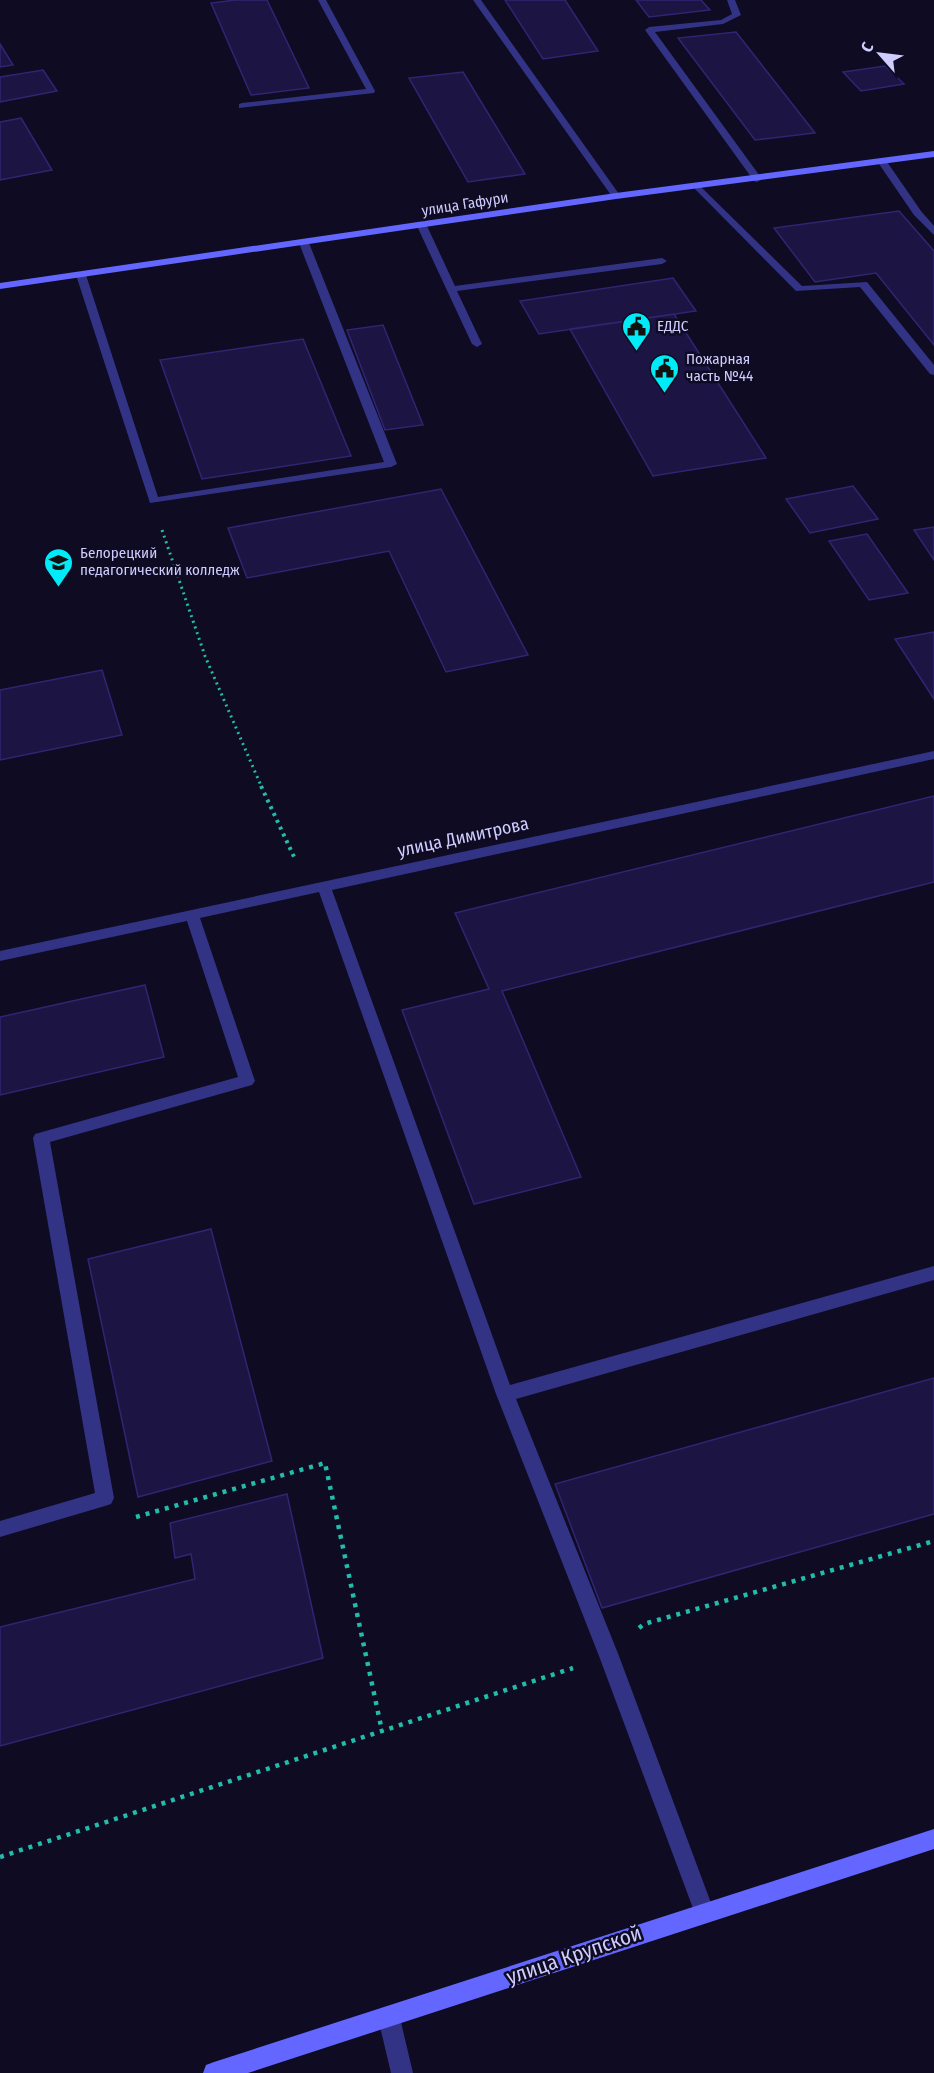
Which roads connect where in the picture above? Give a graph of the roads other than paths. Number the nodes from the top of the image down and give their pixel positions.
1 (322, 0) edge
2 (477, 0) edge
3 (731, 0) edge
4 (242, 106) dead end
5 (934, 154) edge
6 (882, 161) junction
7 (757, 179) junction
8 (698, 187) junction
9 (616, 196) junction
10 (422, 226) junction
11 (934, 232) edge
12 (304, 243) junction
13 (662, 261) dead end
14 (81, 275) junction
15 (0, 286) edge
16 (452, 289) junction
17 (477, 344) dead end
18 (934, 372) edge
19 (934, 754) edge
20 (324, 886) junction
21 (192, 915) junction
22 (0, 956) edge
23 (934, 1273) edge
24 (505, 1394) junction
25 (0, 1529) edge
26 (934, 1839) edge
27 (704, 1911) junction
28 (389, 2018) junction
29 (214, 2073) edge
30 (402, 2073) edge

1 - 4 lane
2 - 9 lane
3 - 7 lane
5 - 6 street, улица Гафури
6 - 7 street, улица Гафури
6 - 11 lane
7 - 8 street, улица Гафури
8 - 9 street, улица Гафури
8 - 18 lane
9 - 10 street, улица Гафури
10 - 12 street, улица Гафури
10 - 16 lane
12 - 14 street, улица Гафури
12 - 14 lane
13 - 16 lane
14 - 15 street, улица Гафури
16 - 17 lane
19 - 20 lane, улица Димитрова
20 - 21 lane, улица Димитрова
20 - 24 lane
21 - 22 lane, улица Димитрова
21 - 25 lane
23 - 24 lane
24 - 27 lane
26 - 27 street, улица Крупской
27 - 28 street, улица Крупской
28 - 29 street, улица Крупской
28 - 30 lane

